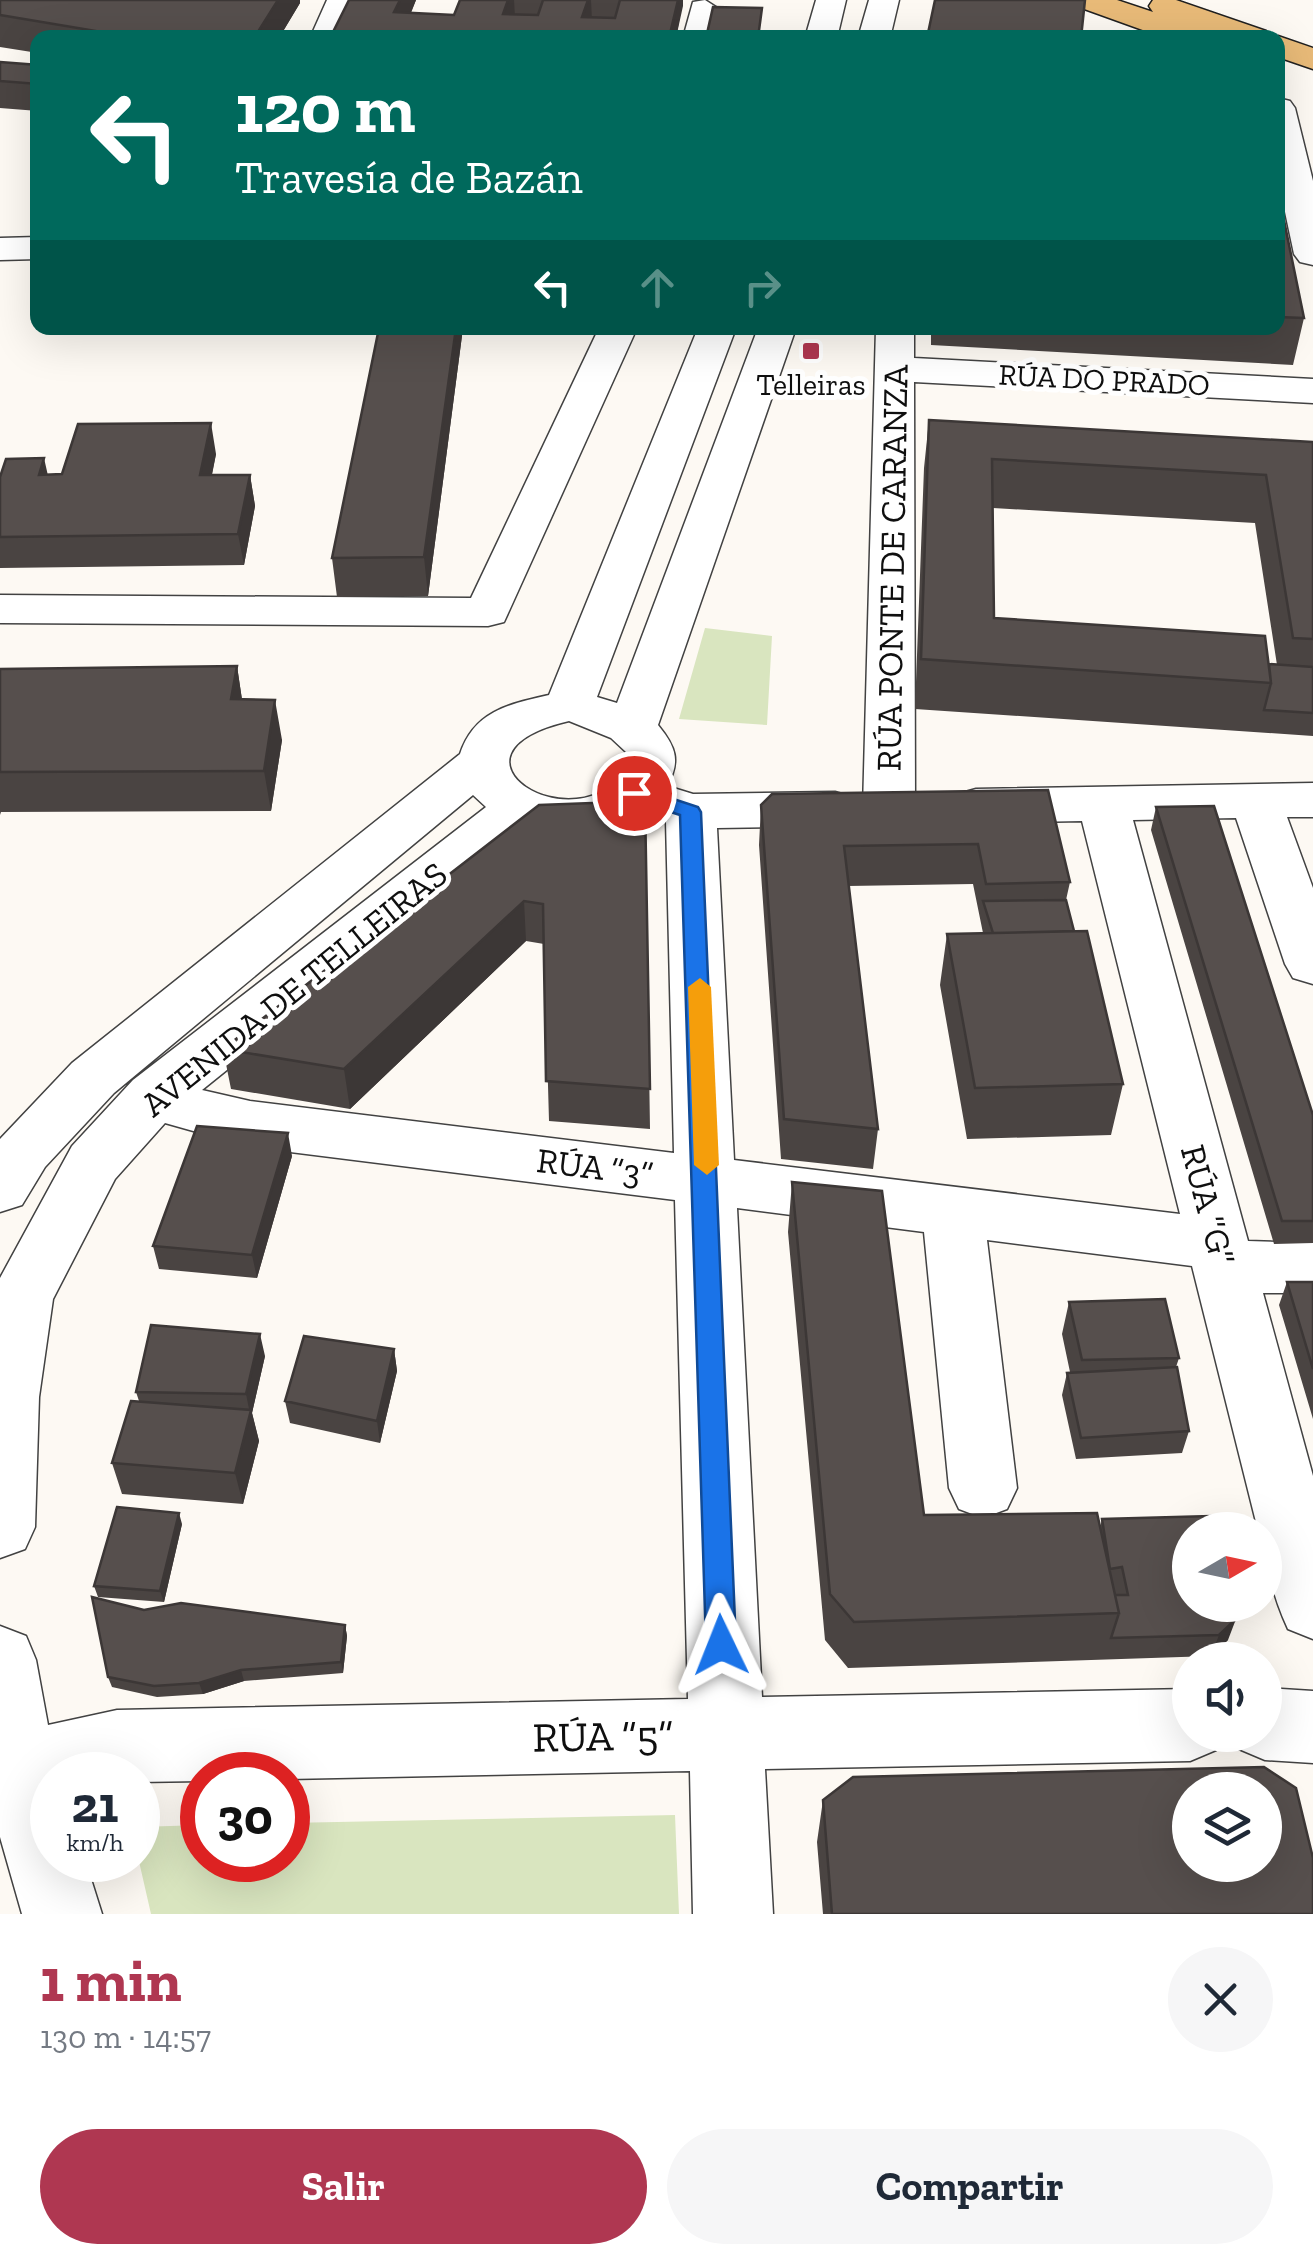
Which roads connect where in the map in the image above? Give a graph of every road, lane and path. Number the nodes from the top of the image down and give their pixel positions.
1 (342, 0) edge
2 (831, 0) edge
3 (884, 0) edge
4 (1087, 0) edge
5 (1159, 1) edge
6 (329, 30) edge
7 (823, 30) edge
8 (876, 30) edge
9 (1174, 30) edge
10 (1234, 30) edge
11 (1285, 49) edge
12 (1313, 59) edge
13 (1292, 95) edge
14 (1286, 178) edge
15 (30, 248) edge
16 (0, 249) edge
17 (1313, 254) edge
18 (615, 335) edge
19 (714, 335) edge
20 (775, 335) edge
21 (894, 335) edge
22 (894, 369) junction
23 (1313, 392) edge
24 (0, 609) edge
25 (568, 706) junction
26 (633, 726) junction
27 (480, 763) junction
28 (1313, 800) edge
29 (1256, 801) junction
30 (662, 802) junction
31 (1103, 804) junction
32 (519, 808) junction
33 (890, 808) junction
34 (1313, 964) edge
35 (154, 1096) junction
36 (8, 1163) edge
37 (93, 1163) junction
38 (707, 1180) junction
39 (953, 1210) junction
40 (1222, 1256) junction
41 (1313, 1268) edge
42 (982, 1488) dead end
43 (0, 1527) edge
44 (1313, 1606) edge
45 (0, 1660) edge
46 (1172, 1724) edge
47 (1282, 1725) edge
48 (1313, 1727) edge
49 (724, 1734) junction
50 (18, 1768) junction
51 (62, 1914) edge
52 (732, 1914) edge

1 - 6 street
2 - 7 street
3 - 8 street
4 - 9 main road
5 - 10 main road
11 - 12 main road
13 - 14 street
14 - 17 street
15 - 16 street
18 - 24 street
19 - 25 street
20 - 26 street
21 - 22 street, RÚA PONTE DE CARANZA
22 - 23 street, RÚA DO PRADO
22 - 33 street, RÚA PONTE DE CARANZA
25 - 26 street
25 - 27 street, AVENIDA DE TELLEIRAS
26 - 30 street
27 - 32 street
27 - 36 street, AVENIDA DE TELLEIRAS
28 - 29 street
29 - 31 street
29 - 34 street
30 - 32 street
30 - 33 street
30 - 38 street
31 - 33 street
31 - 40 street, RÚA “G”
32 - 35 street, AVENIDA DE TELLEIRAS
35 - 37 street, AVENIDA DE TELLEIRAS
35 - 38 street, RÚA “3”
36 - 37 street
37 - 43 street, AVENIDA DE TELLEIRAS
38 - 39 street, RÚA “3”
38 - 49 street
39 - 40 street, RÚA “3”
39 - 42 street
40 - 41 street, RÚA “3”
40 - 44 street, RÚA “G”
45 - 50 street
46 - 49 street, RÚA “5”
47 - 48 street
49 - 50 street, RÚA “5”
49 - 52 street
50 - 51 street

